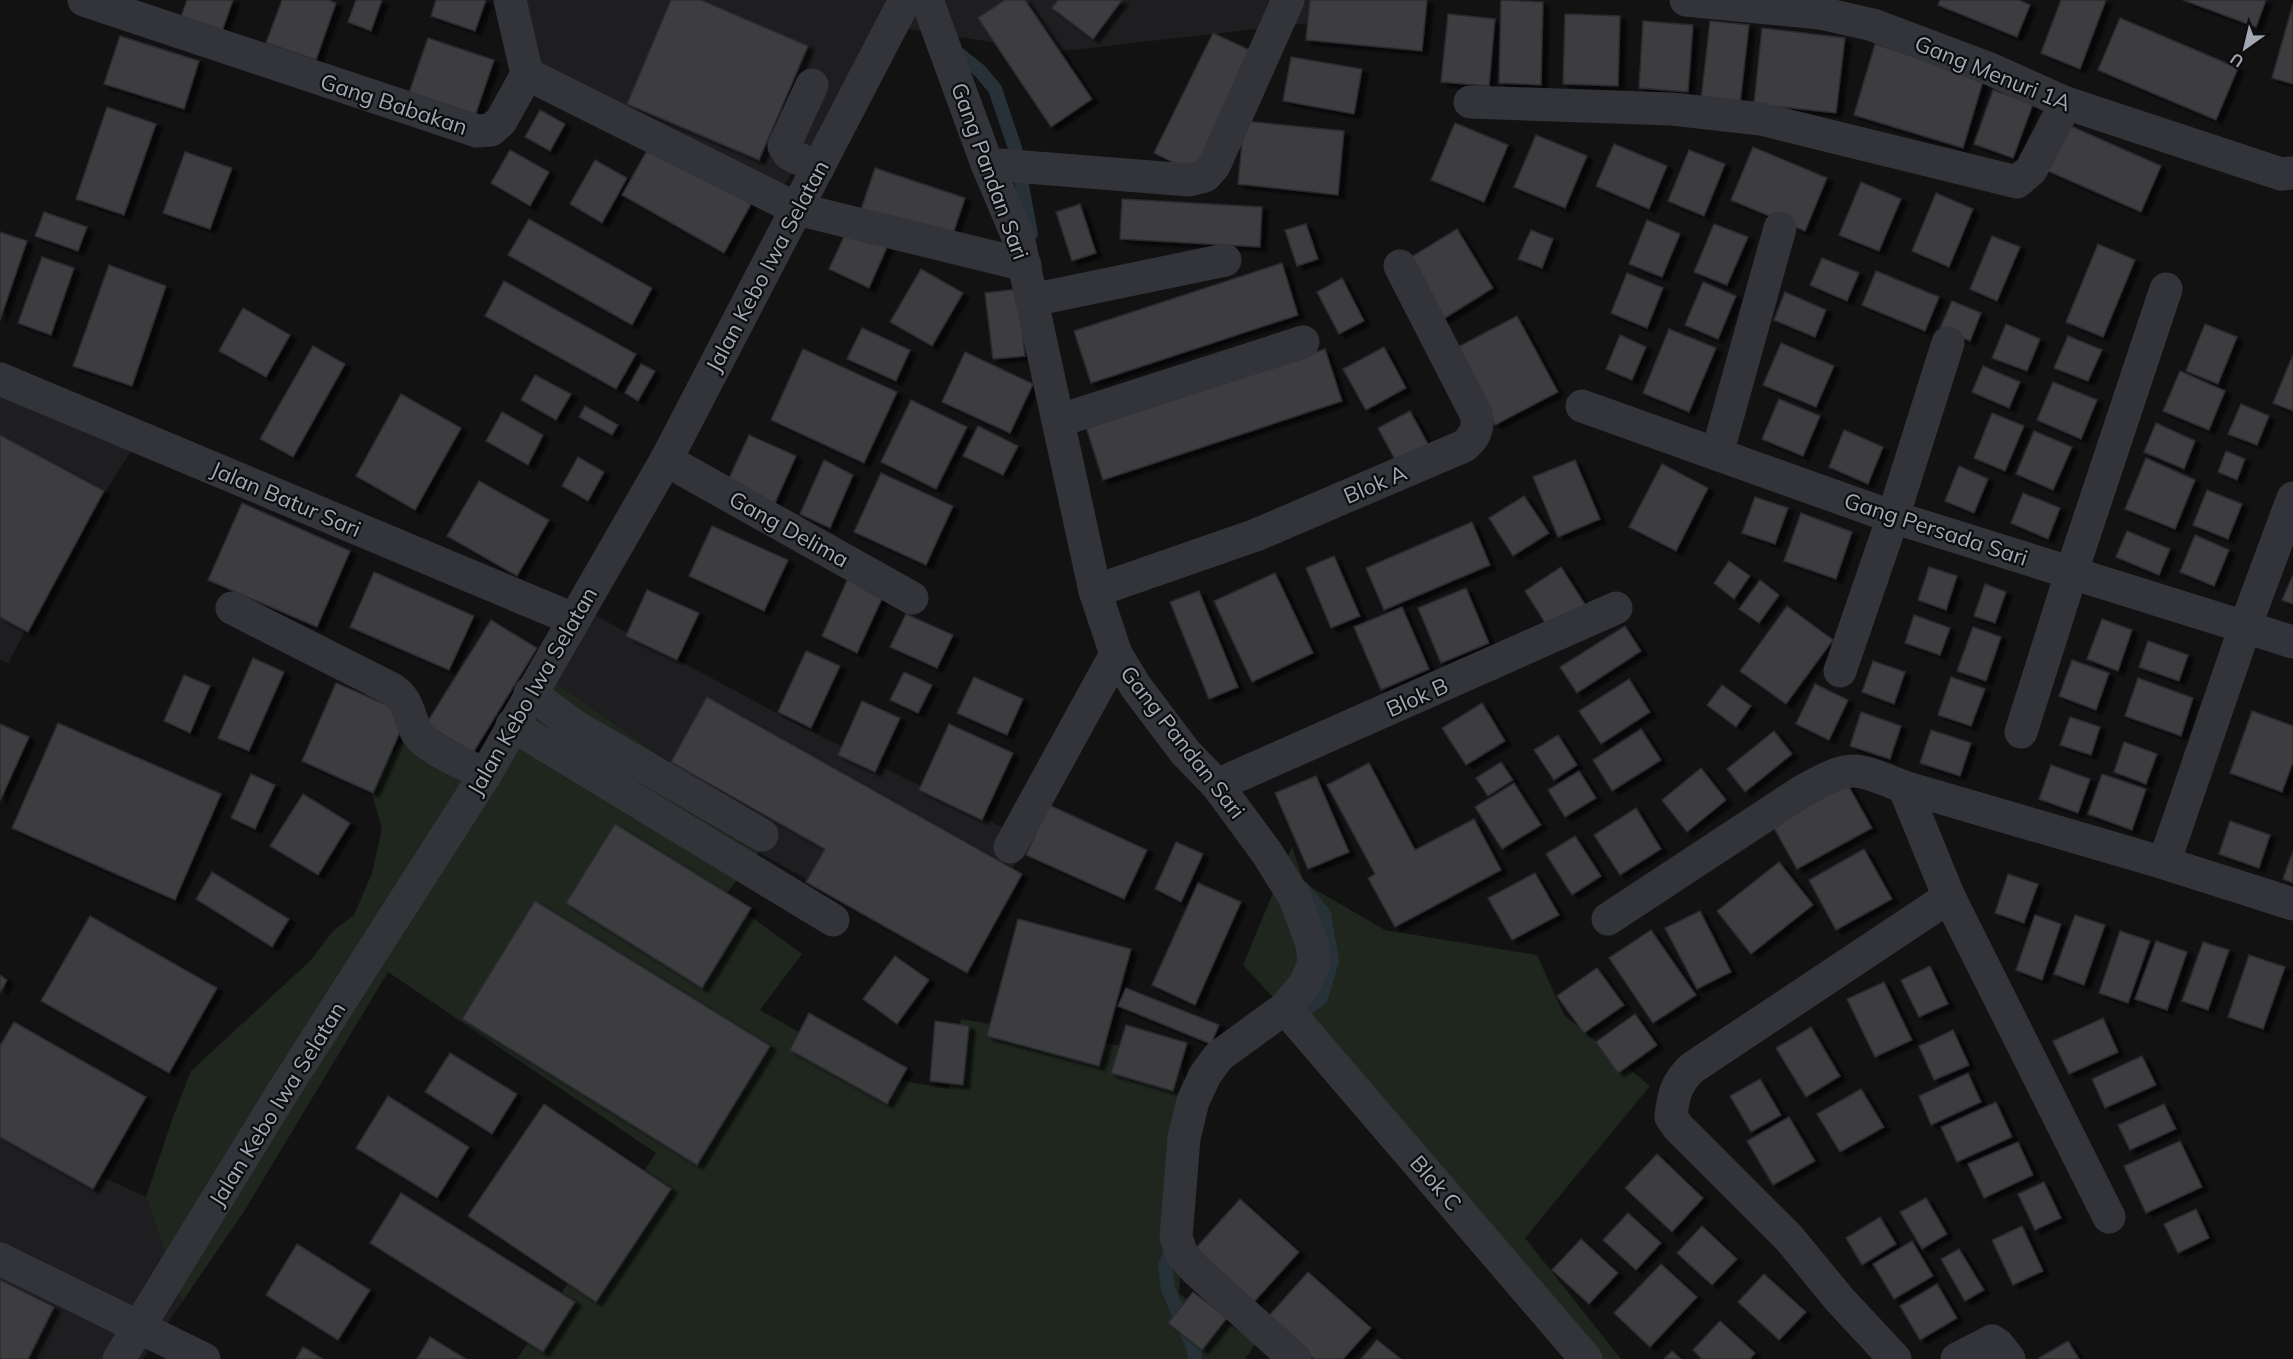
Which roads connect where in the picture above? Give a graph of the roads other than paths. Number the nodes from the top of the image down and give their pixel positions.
1 (84, 0) edge
2 (510, 0) edge
3 (904, 0) edge
4 (927, 0) edge
5 (1288, 0) edge
6 (1686, 0) edge
7 (527, 74) junction
8 (812, 85) dead end
9 (1470, 102) dead end
10 (2066, 104) junction
11 (987, 164) junction
12 (818, 168) junction
13 (2293, 173) edge
14 (797, 210) junction
15 (1780, 228) dead end
16 (1225, 260) dead end
17 (1025, 265) junction
18 (1400, 266) dead end
19 (2166, 289) dead end
20 (1032, 300) junction
21 (1303, 342) dead end
22 (1948, 343) dead end
23 (0, 379) edge
24 (1582, 406) dead end
25 (1058, 421) junction
26 (1717, 454) junction
27 (666, 460) junction
28 (2293, 498) edge
29 (1893, 517) junction
30 (2070, 574) junction
31 (1095, 591) junction
32 (912, 598) dead end
33 (232, 608) dead end
34 (1616, 608) dead end
35 (573, 619) junction
36 (2245, 627) junction
37 (2293, 642) edge
38 (1116, 654) junction
39 (1840, 671) dead end
40 (530, 693) junction
41 (512, 724) junction
42 (2021, 732) dead end
43 (485, 775) junction
44 (1217, 785) junction
45 (1904, 786) junction
46 (762, 835) dead end
47 (1010, 847) dead end
48 (2164, 863) junction
49 (1949, 897) junction
50 (2293, 904) edge
51 (1608, 919) dead end
52 (833, 920) dead end
53 (1285, 1008) junction
54 (2109, 1217) dead end
55 (0, 1259) edge
56 (139, 1327) junction
57 (119, 1359) edge
58 (204, 1359) edge
59 (1295, 1359) edge
60 (1586, 1359) edge
61 (1895, 1359) edge
62 (1957, 1359) edge
63 (2009, 1359) edge

1 - 7 street, Gang Babakan
2 - 7 street
3 - 12 street, Jalan Kebo Iwa Selatan
4 - 11 street, Gang Pandan Sari
5 - 11 street
6 - 10 street, Gang Menuri 1A
7 - 14 street
8 - 12 street
9 - 10 street
10 - 13 street, Gang Menuri 1A
11 - 17 street, Gang Pandan Sari
12 - 14 street, Jalan Kebo Iwa Selatan
14 - 17 street
14 - 27 street, Jalan Kebo Iwa Selatan
15 - 26 street
16 - 20 street
17 - 20 street, Gang Pandan Sari
18 - 31 street, Blok A
19 - 30 street
20 - 25 street, Gang Pandan Sari
21 - 25 street
22 - 29 street
23 - 35 street, Jalan Batur Sari
24 - 26 street, Gang Persada Sari
25 - 31 street, Gang Pandan Sari
26 - 29 street, Gang Persada Sari
27 - 32 street, Gang Delima
27 - 35 street, Jalan Kebo Iwa Selatan
28 - 36 street
29 - 30 street, Gang Persada Sari
29 - 39 street
30 - 36 street, Gang Persada Sari
30 - 42 street
31 - 38 street, Gang Pandan Sari
33 - 43 street
34 - 44 street, Blok B
35 - 40 street, Jalan Kebo Iwa Selatan
36 - 37 street, Gang Persada Sari
36 - 48 street
38 - 44 street, Gang Pandan Sari
38 - 47 street
40 - 41 street, Jalan Kebo Iwa Selatan
40 - 46 street
41 - 43 street, Jalan Kebo Iwa Selatan
41 - 52 street
43 - 56 street, Jalan Kebo Iwa Selatan
44 - 53 street, Gang Pandan Sari
45 - 48 street
45 - 49 street
45 - 51 street
48 - 50 street
49 - 54 street
49 - 61 street
53 - 59 street, Gang Pandan Sari
53 - 60 street, Blok C
55 - 56 street
56 - 57 street, Jalan Kebo Iwa Selatan
56 - 58 street
62 - 63 street

